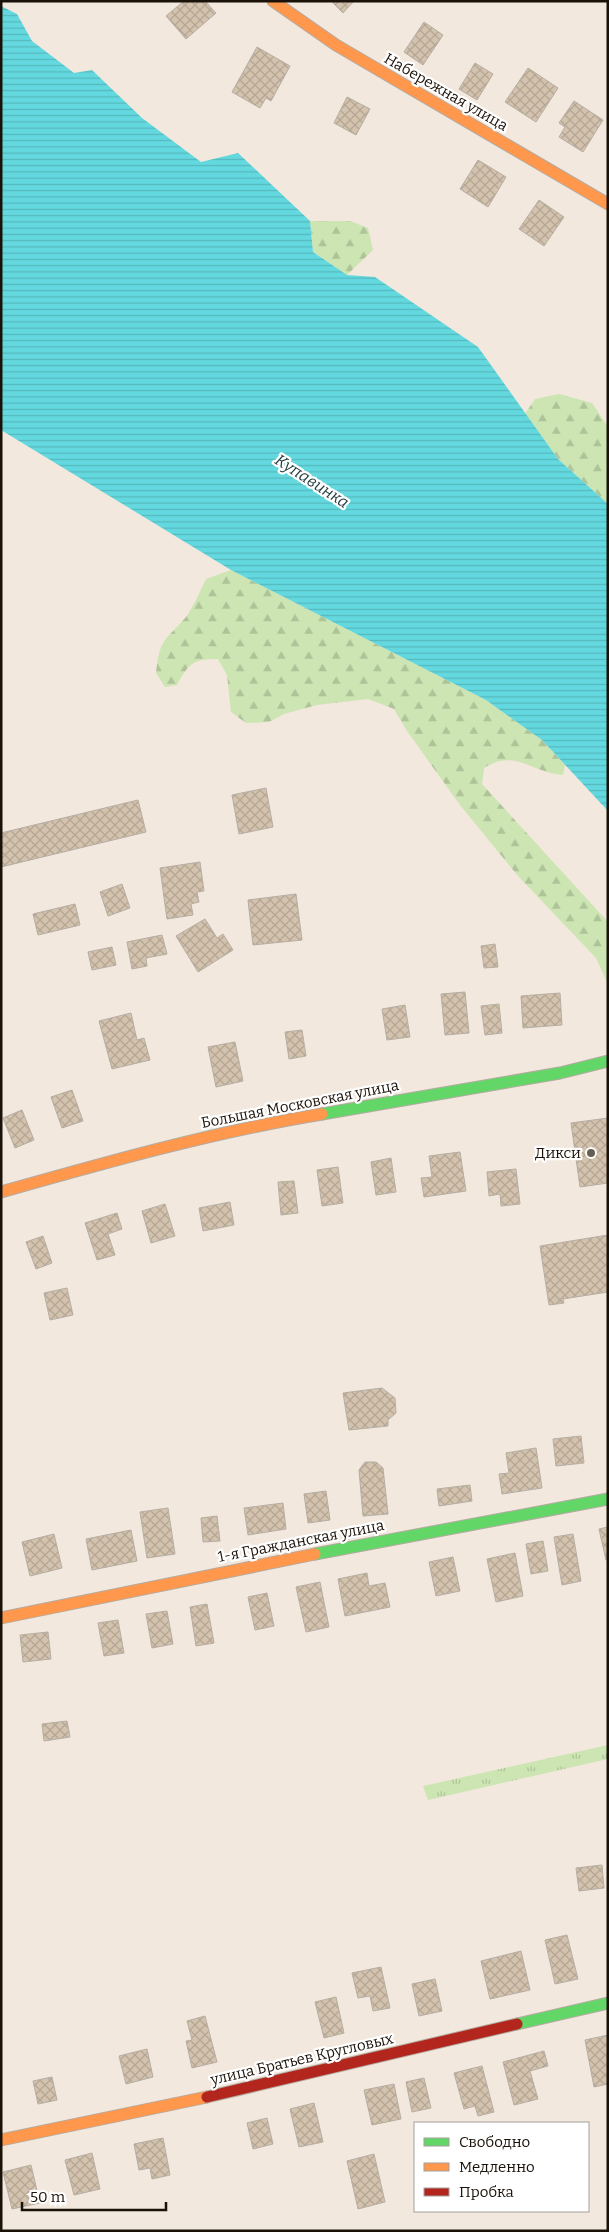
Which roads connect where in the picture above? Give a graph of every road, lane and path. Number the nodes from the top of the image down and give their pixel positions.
1 (273, 1) edge
2 (608, 204) edge
3 (608, 1061) edge
4 (1, 1192) edge
5 (608, 1499) edge
6 (1, 1618) edge
7 (608, 2003) edge
8 (1, 2140) edge

1 - 2 street, Набережная улица
3 - 4 street, Большая Московская улица
5 - 6 street, 1-я Гражданская улица
7 - 8 street, улица Братьев Кругловых

